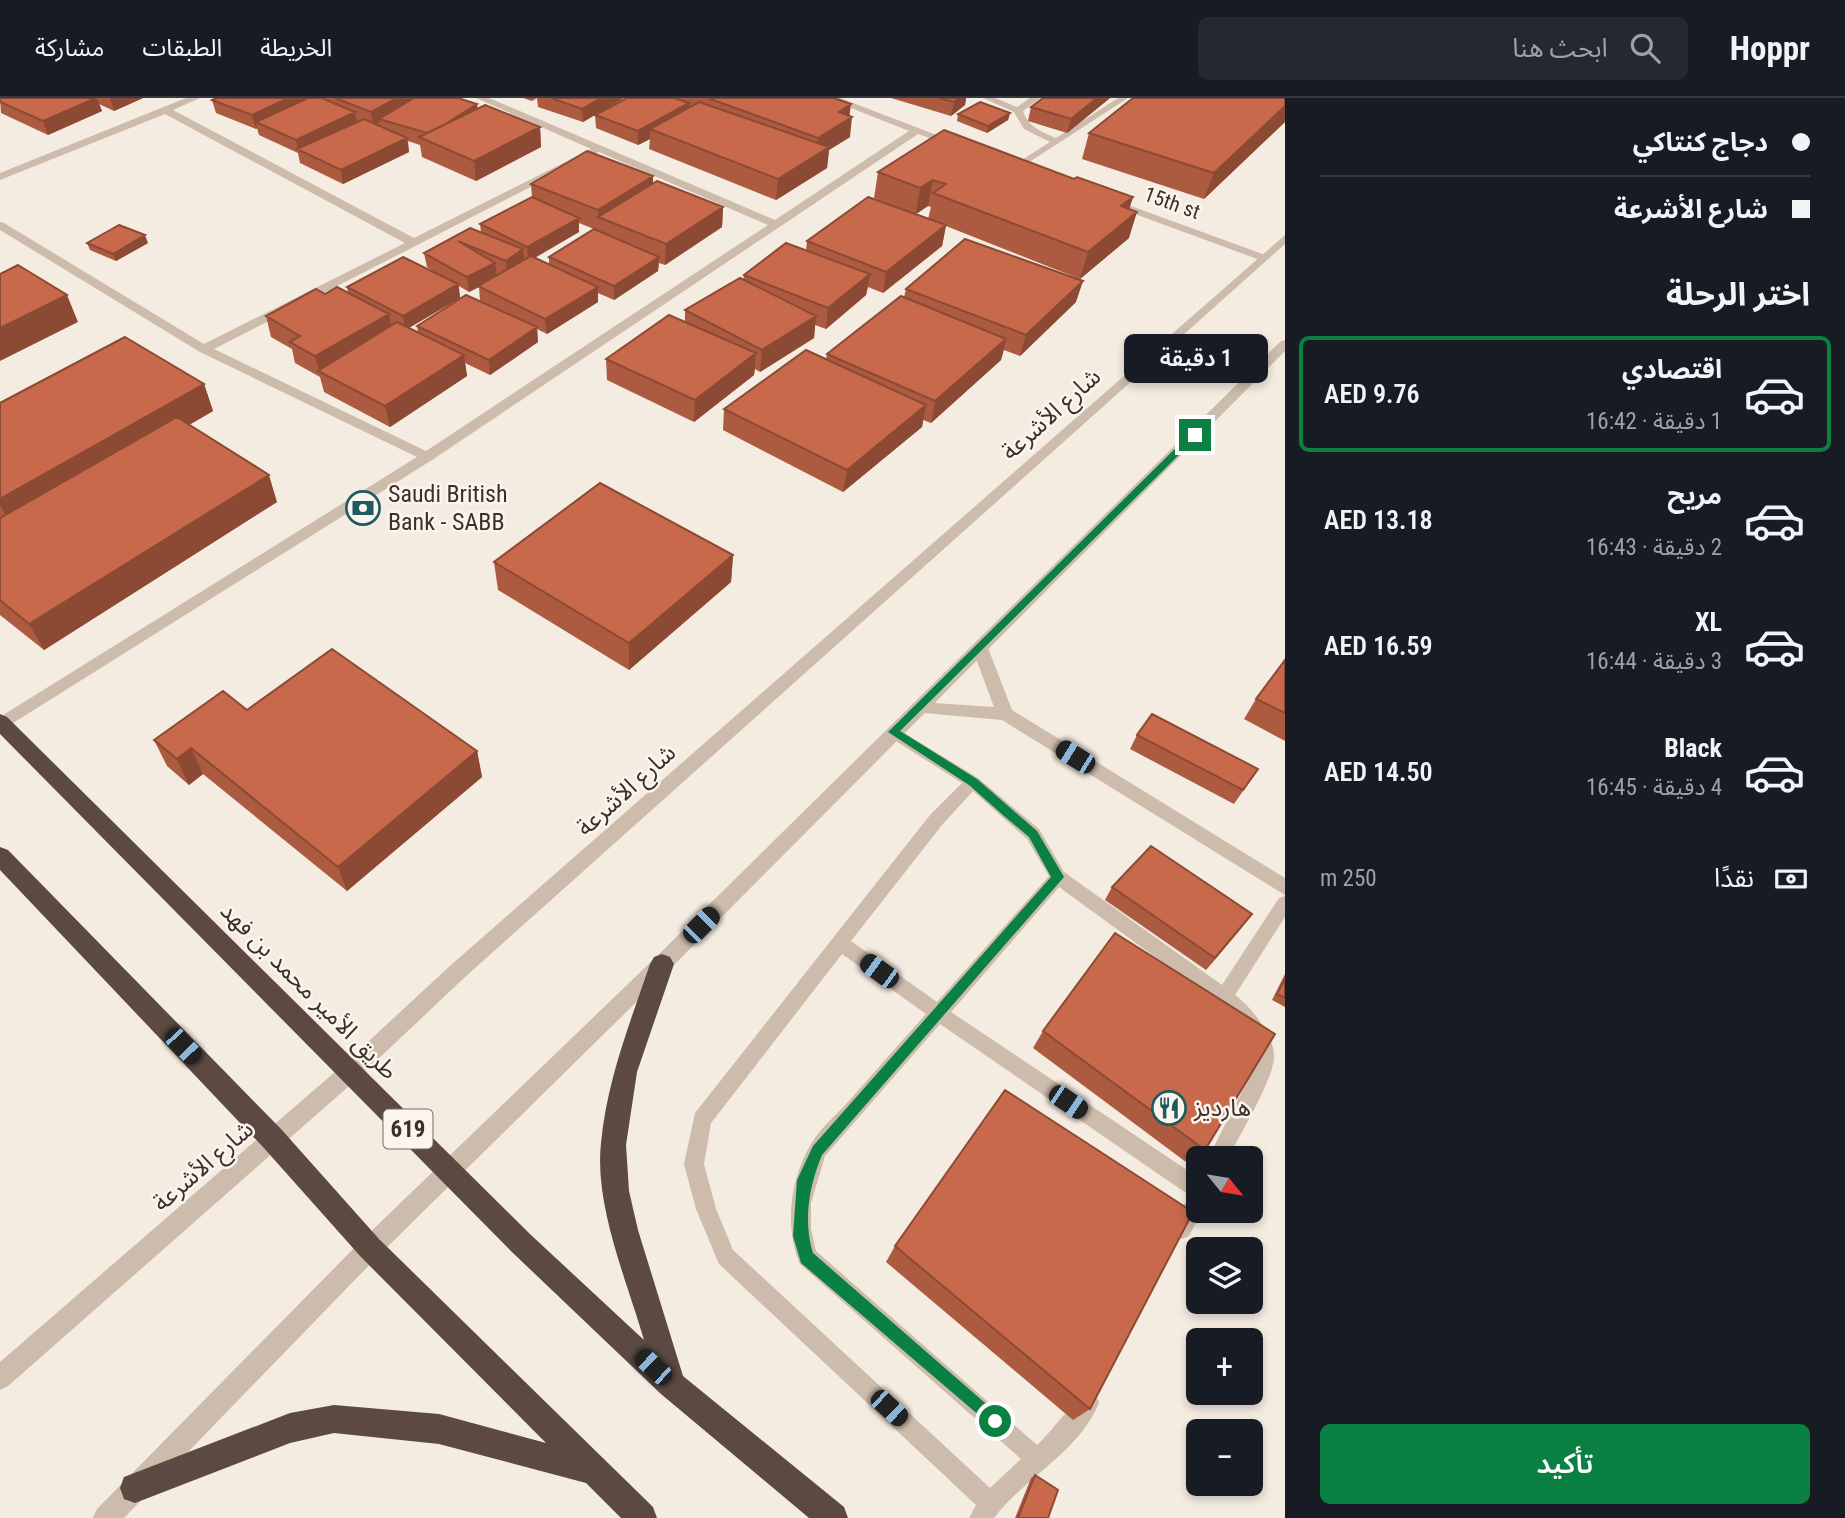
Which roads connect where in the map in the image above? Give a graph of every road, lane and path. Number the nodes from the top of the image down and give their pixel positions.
1 (195, 98) edge
2 (481, 98) edge
3 (831, 98) edge
4 (987, 98) edge
5 (1036, 98) edge
6 (1124, 98) edge
7 (165, 110) junction
8 (1018, 110) junction
9 (917, 130) junction
10 (1057, 141) junction
11 (600, 148) junction
12 (967, 148) edge
13 (1004, 162) edge
14 (1017, 167) junction
15 (1030, 172) edge
16 (0, 177) edge
17 (1095, 195) edge
18 (776, 224) junction
19 (0, 226) edge
20 (1285, 238) edge
21 (414, 243) junction
22 (1264, 258) junction
23 (1285, 344) edge
24 (204, 349) junction
25 (427, 457) junction
26 (980, 648) junction
27 (919, 708) junction
28 (1005, 714) junction
29 (1, 723) edge
30 (893, 732) junction
31 (973, 782) junction
32 (0, 856) edge
33 (1058, 877) junction
34 (1285, 887) edge
35 (1285, 903) edge
36 (840, 943) junction
37 (662, 964) junction
38 (1224, 997) junction
39 (938, 1013) junction
40 (350, 1072) junction
41 (272, 1138) junction
42 (1224, 1146) edge
43 (449, 1171) junction
44 (1186, 1181) edge
45 (1186, 1221) edge
46 (1174, 1244) edge
47 (370, 1248) junction
48 (0, 1378) edge
49 (1100, 1383) edge
50 (671, 1384) junction
51 (1036, 1458) junction
52 (597, 1472) junction
53 (135, 1488) junction
54 (985, 1510) edge
55 (106, 1518) edge
56 (642, 1518) edge
57 (833, 1518) edge

1 - 7 street
2 - 11 street
3 - 9 street
4 - 8 lane
5 - 8 lane
6 - 10 lane
7 - 16 street
7 - 21 street
8 - 10 lane
9 - 12 street
9 - 18 street
10 - 14 lane
11 - 18 street
11 - 21 street
13 - 14 street
14 - 15 street
17 - 22 street, 15th st
18 - 25 street
19 - 24 street
20 - 22 street, شارع الأشرعة
21 - 24 street
22 - 40 street, شارع الأشرعة
23 - 26 street
24 - 25 street
25 - 29 street
26 - 27 street
26 - 28 street
27 - 28 street
27 - 30 street
28 - 34 street
29 - 40 highway, طريق الأمير محمد بن فهد / 619
30 - 31 lane
30 - 37 street
31 - 33 lane
31 - 36 lane
32 - 41 highway
33 - 38 lane
33 - 39 lane
35 - 38 lane
36 - 39 lane
36 - 54 lane
37 - 43 street
37 - 50 highway
38 - 42 lane
39 - 44 lane
39 - 51 lane
40 - 41 street, شارع الأشرعة
40 - 43 highway, طريق الأمير محمد بن فهد / 619
41 - 47 highway
41 - 48 street, شارع الأشرعة
43 - 47 street
43 - 50 highway, طريق الأمير محمد بن فهد / 619
45 - 46 lane
47 - 52 highway
47 - 53 street
49 - 51 lane
50 - 57 highway, طريق الأمير محمد بن فهد / 619
51 - 54 lane
52 - 53 highway
52 - 56 highway
53 - 55 street

